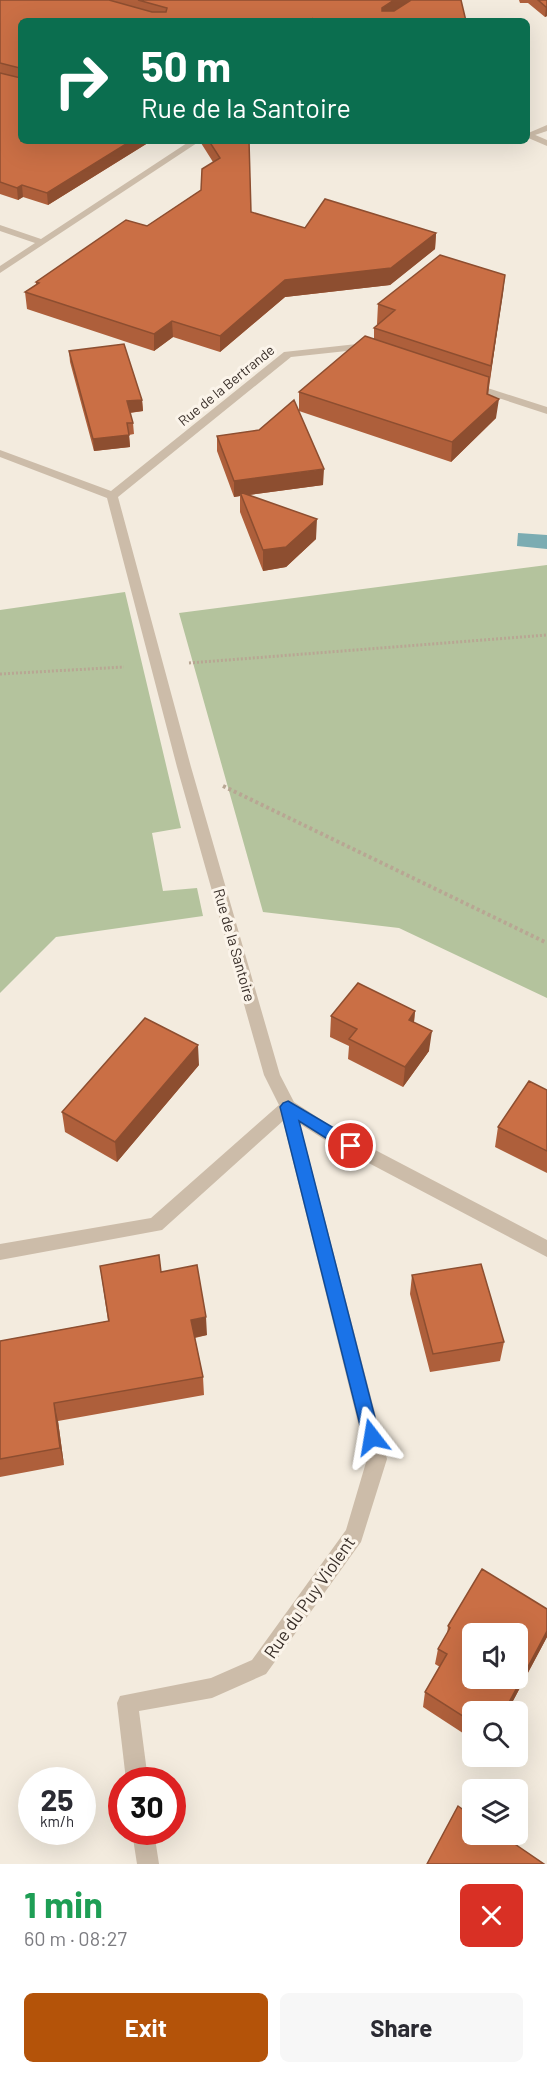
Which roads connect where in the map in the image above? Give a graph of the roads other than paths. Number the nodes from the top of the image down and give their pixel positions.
1 (547, 128) edge
2 (530, 134) edge
3 (530, 136) edge
4 (547, 143) edge
5 (191, 144) edge
6 (0, 228) edge
7 (42, 242) junction
8 (0, 270) edge
9 (380, 355) edge
10 (458, 381) edge
11 (547, 411) edge
12 (0, 453) edge
13 (112, 496) junction
14 (288, 1107) junction
15 (547, 1249) edge
16 (0, 1252) edge
17 (135, 1767) edge
18 (145, 1845) edge
19 (148, 1864) edge

1 - 2 street
3 - 4 street
5 - 7 street
6 - 7 street
7 - 8 street
9 - 13 street, Rue de la Bertrande
10 - 11 street
12 - 13 street
13 - 14 street, Rue de la Santoire
14 - 15 street, Rue de la Santoire
14 - 16 street
14 - 17 street, Rue du Puy Violent
18 - 19 street

